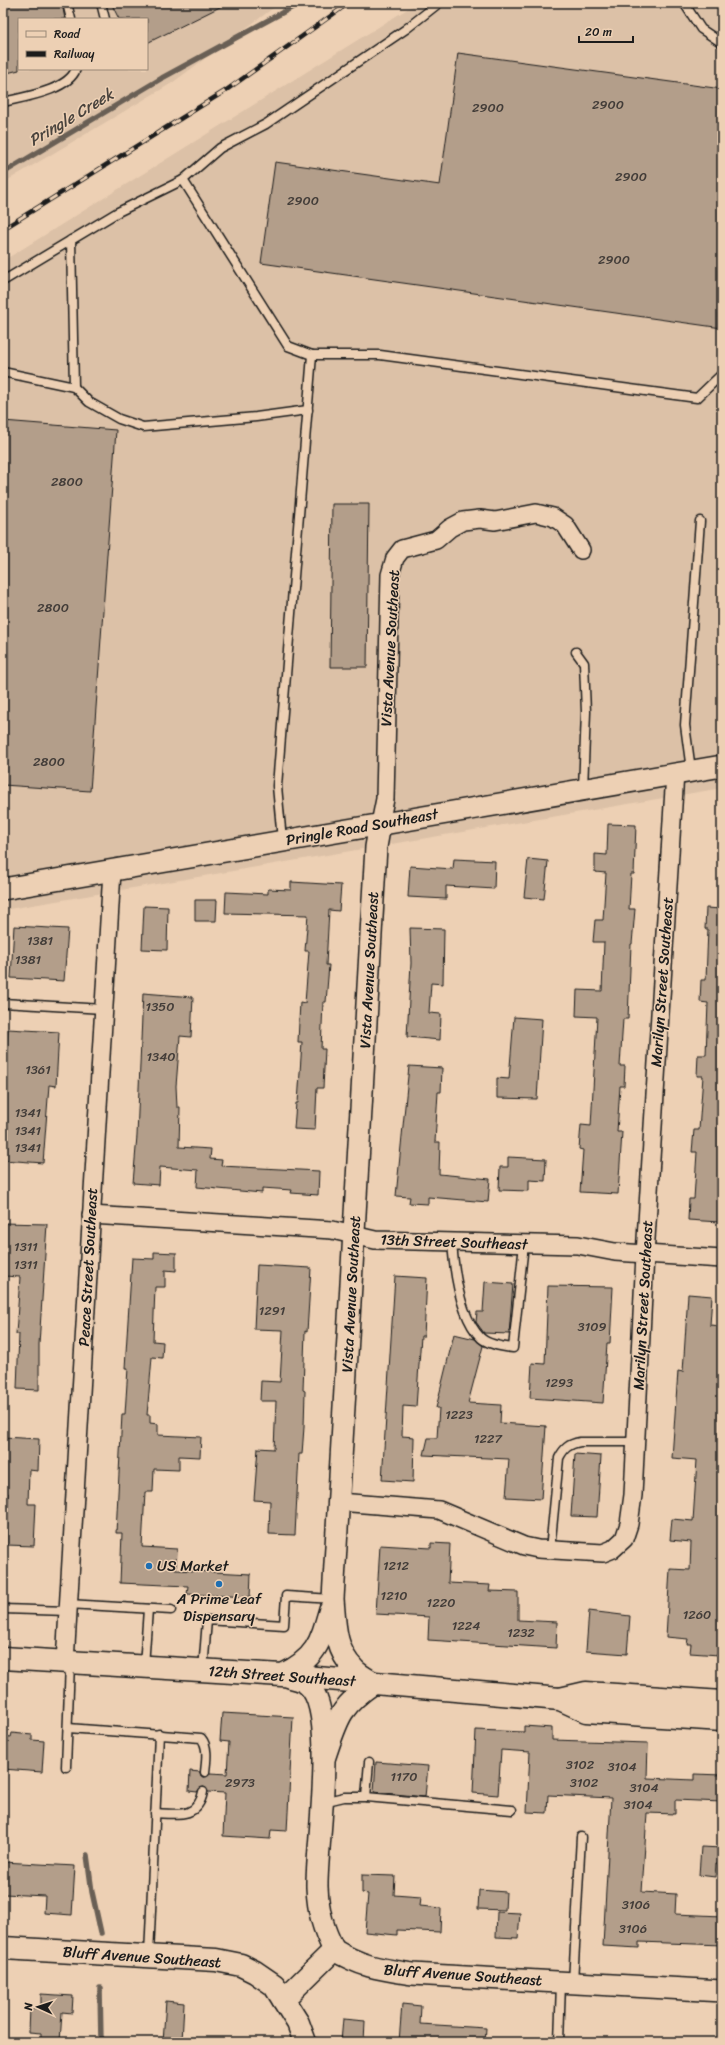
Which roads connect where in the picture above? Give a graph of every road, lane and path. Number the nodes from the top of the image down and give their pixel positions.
1 (67, 3) edge
2 (101, 3) edge
3 (439, 3) edge
4 (684, 3) edge
5 (71, 18) edge
6 (105, 18) edge
7 (722, 44) edge
8 (75, 70) edge
9 (3, 102) edge
10 (183, 180) junction
11 (72, 240) junction
12 (3, 281) edge
13 (312, 355) junction
14 (3, 372) edge
15 (722, 374) edge
16 (74, 387) junction
17 (308, 410) junction
18 (700, 521) dead end
19 (581, 550) dead end
20 (576, 652) dead end
21 (722, 766) edge
22 (683, 772) junction
23 (583, 789) junction
24 (380, 824) junction
25 (282, 841) junction
26 (112, 871) junction
27 (3, 889) edge
28 (3, 1003) edge
29 (103, 1010) junction
30 (92, 1215) junction
31 (354, 1235) junction
32 (452, 1242) junction
33 (524, 1244) junction
34 (645, 1255) junction
35 (722, 1258) edge
36 (636, 1442) junction
37 (339, 1502) junction
38 (550, 1550) junction
39 (333, 1599) junction
40 (68, 1607) junction
41 (3, 1609) edge
42 (148, 1609) junction
43 (171, 1610) dead end
44 (3, 1658) edge
45 (68, 1662) junction
46 (144, 1667) junction
47 (203, 1670) junction
48 (286, 1676) junction
49 (374, 1683) junction
50 (560, 1700) junction
51 (722, 1702) edge
52 (722, 1720) edge
53 (68, 1728) junction
54 (159, 1734) junction
55 (325, 1756) junction
56 (368, 1762) dead end
57 (66, 1767) dead end
58 (205, 1772) dead end
59 (203, 1792) dead end
60 (366, 1797) junction
61 (322, 1802) junction
62 (512, 1810) dead end
63 (155, 1813) junction
64 (581, 1837) dead end
65 (3, 1948) edge
66 (334, 1950) junction
67 (149, 1956) junction
68 (567, 1982) junction
69 (722, 1991) edge
70 (283, 2000) junction
71 (305, 2042) edge
72 (558, 2042) edge

1 - 5 lane
2 - 6 lane
3 - 10 lane
4 - 7 lane
8 - 9 lane
10 - 11 lane
10 - 13 lane
11 - 12 lane
11 - 16 lane
13 - 15 lane
13 - 17 lane
14 - 16 lane
16 - 17 lane
17 - 25 lane
18 - 22 lane
19 - 24 street, Vista Avenue Southeast
20 - 23 lane
21 - 22 street, Pringle Road Southeast
22 - 23 street, Pringle Road Southeast
22 - 34 street, Marilyn Street Southeast
23 - 24 street, Pringle Road Southeast
24 - 25 street, Pringle Road Southeast
24 - 31 street, Vista Avenue Southeast
25 - 26 street, Pringle Road Southeast
26 - 27 street, Pringle Road Southeast
26 - 29 street, Peace Street Southeast
28 - 29 lane
29 - 30 street, Peace Street Southeast
30 - 31 street, 13th Street Southeast
30 - 40 street, Peace Street Southeast
31 - 32 street, 13th Street Southeast
31 - 37 street, Vista Avenue Southeast
32 - 33 street, 13th Street Southeast
32 - 33 lane
33 - 34 street, 13th Street Southeast
34 - 35 street, 13th Street Southeast
34 - 36 street, Marilyn Street Southeast
36 - 38 lane
36 - 38 street, Marilyn Street Southeast
37 - 38 street, Marilyn Street Southeast
37 - 39 street, Vista Avenue Southeast
39 - 47 lane
39 - 48 street
39 - 49 street
40 - 41 lane
40 - 42 lane
40 - 45 street, Peace Street Southeast
42 - 43 lane
42 - 46 lane
44 - 45 main road, 12th Street Southeast
45 - 46 main road, 12th Street Southeast
45 - 53 lane
46 - 47 main road, 12th Street Southeast
47 - 48 main road, 12th Street Southeast
48 - 49 main road, 12th Street Southeast
48 - 55 street
49 - 50 main road, 12th Street Southeast
49 - 55 street
50 - 51 main road, 12th Street Southeast
50 - 52 main road, 12th Street Southeast
53 - 54 lane
53 - 57 lane
54 - 58 lane
54 - 63 lane
55 - 61 street
56 - 60 lane
59 - 63 lane
60 - 61 lane
60 - 62 lane
61 - 66 street
63 - 67 lane
64 - 68 lane
65 - 67 main road, Bluff Avenue Southeast
66 - 68 street, Bluff Avenue Southeast
66 - 70 street
67 - 70 main road, Bluff Avenue Southeast
68 - 69 street, Bluff Avenue Southeast
68 - 72 lane
70 - 71 main road

